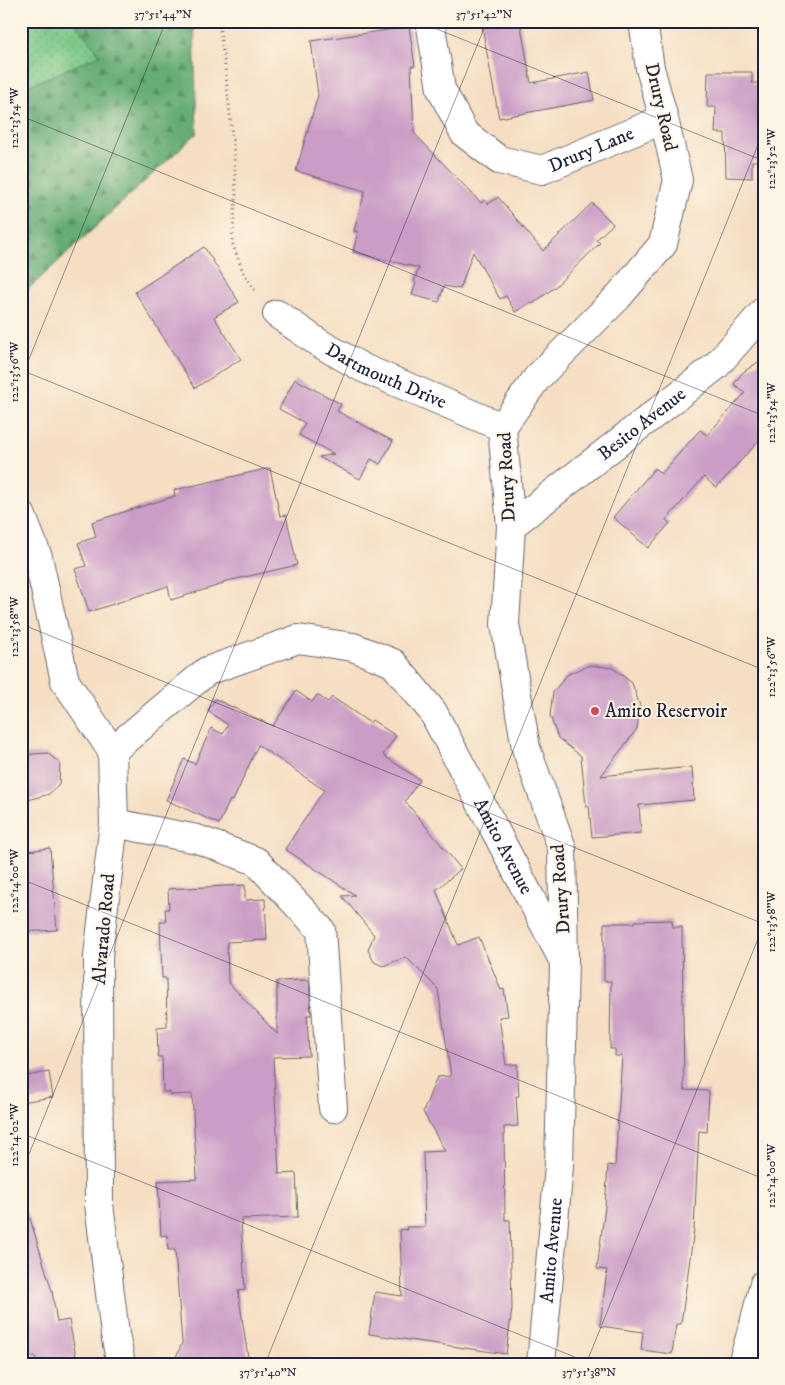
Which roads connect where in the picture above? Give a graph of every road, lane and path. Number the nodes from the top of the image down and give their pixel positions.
1 (216, 21) edge
2 (430, 21) edge
3 (643, 21) edge
4 (664, 119) junction
5 (764, 311) edge
6 (277, 314) joint
7 (502, 427) junction
8 (21, 514) edge
9 (511, 526) junction
10 (112, 751) junction
11 (114, 823) junction
12 (564, 962) junction
13 (333, 1108) dead end
14 (764, 1284) edge
15 (122, 1364) edge
16 (541, 1364) edge
17 (742, 1364) edge

1 - 6 path
2 - 4 street, Drury Lane
3 - 4 street, Drury Road
4 - 7 street, Drury Road
5 - 9 street, Besito Avenue
6 - 7 street, Dartmouth Drive
7 - 9 street, Drury Road
8 - 10 street
9 - 12 street, Drury Road
10 - 11 street, Alvarado Road
10 - 12 street, Amito Avenue
11 - 13 street
11 - 15 street, Alvarado Road
12 - 16 street, Amito Avenue
14 - 17 street

